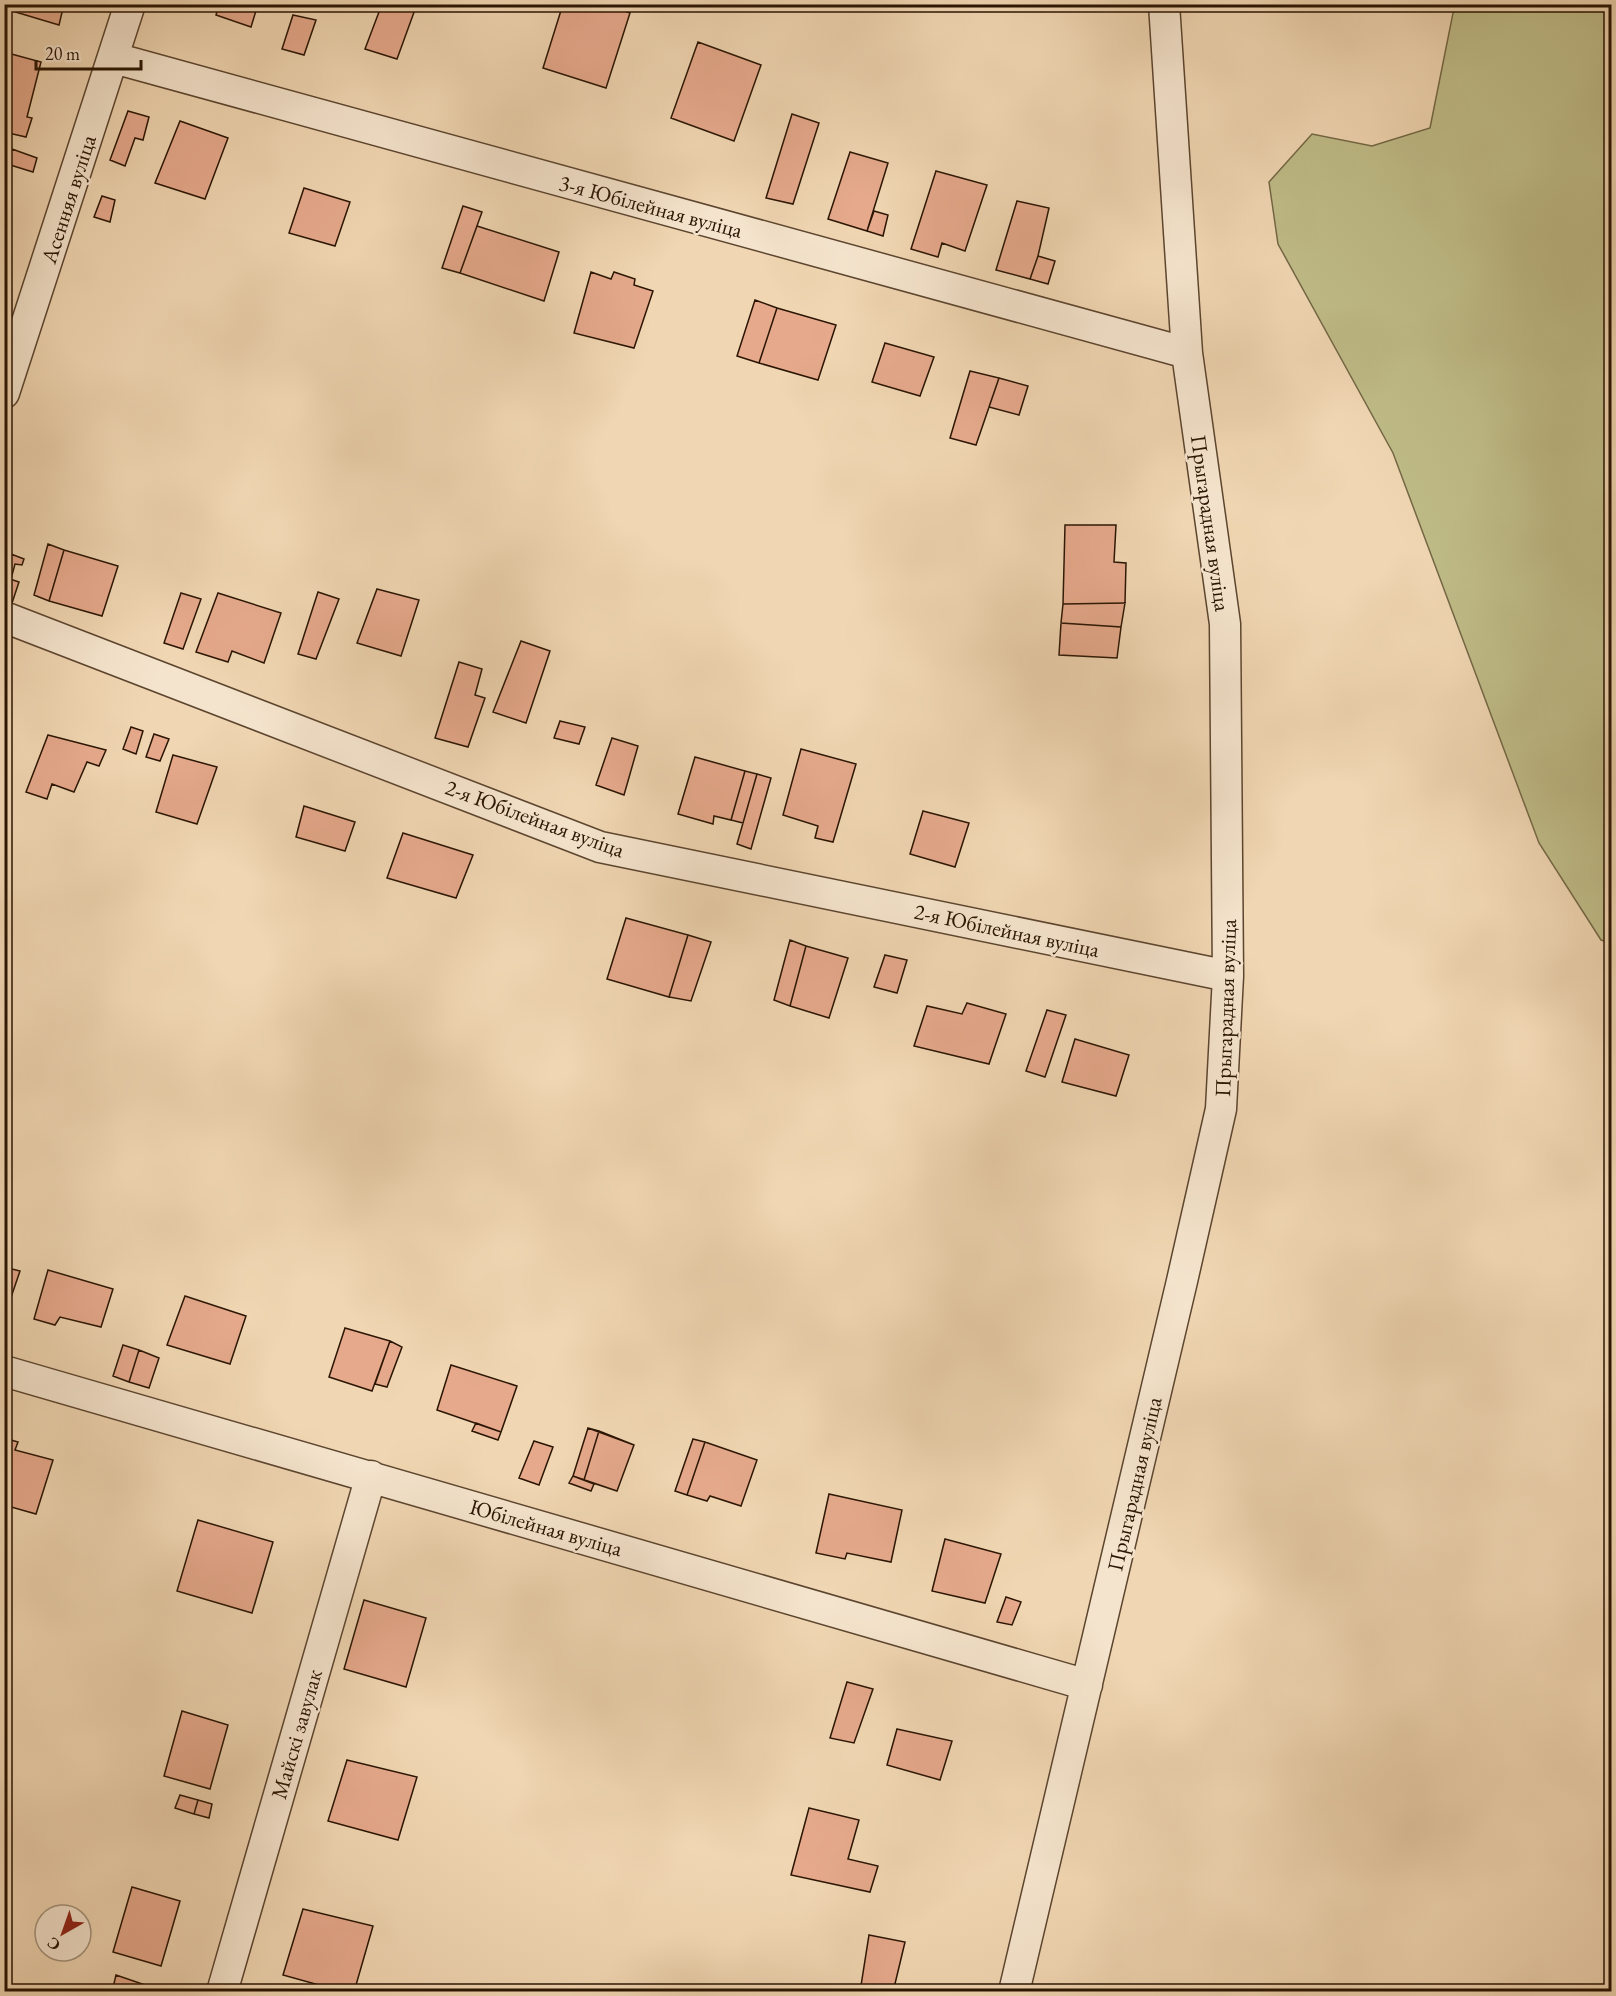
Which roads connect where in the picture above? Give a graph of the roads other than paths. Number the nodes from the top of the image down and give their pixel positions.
1 (130, 4) edge
2 (1164, 4) edge
3 (114, 58) junction
4 (1187, 354) junction
5 (4, 393) edge
6 (4, 617) edge
7 (1228, 976) junction
8 (4, 1371) edge
9 (371, 1476) junction
10 (1087, 1685) junction
11 (222, 1992) edge
12 (1014, 1992) edge

1 - 3 street, Асенняя вуліца
2 - 4 street, Прыгарадная вуліца
3 - 4 street, 3-я Юбілейная вуліца
3 - 5 street, Асенняя вуліца
4 - 7 street, Прыгарадная вуліца
6 - 7 street, 2-я Юбілейная вуліца
7 - 10 street, Прыгарадная вуліца
8 - 9 street, Юбілейная вуліца
9 - 10 street, Юбілейная вуліца
9 - 11 street, Майскі завулак
10 - 12 street, Прыгарадная вуліца

